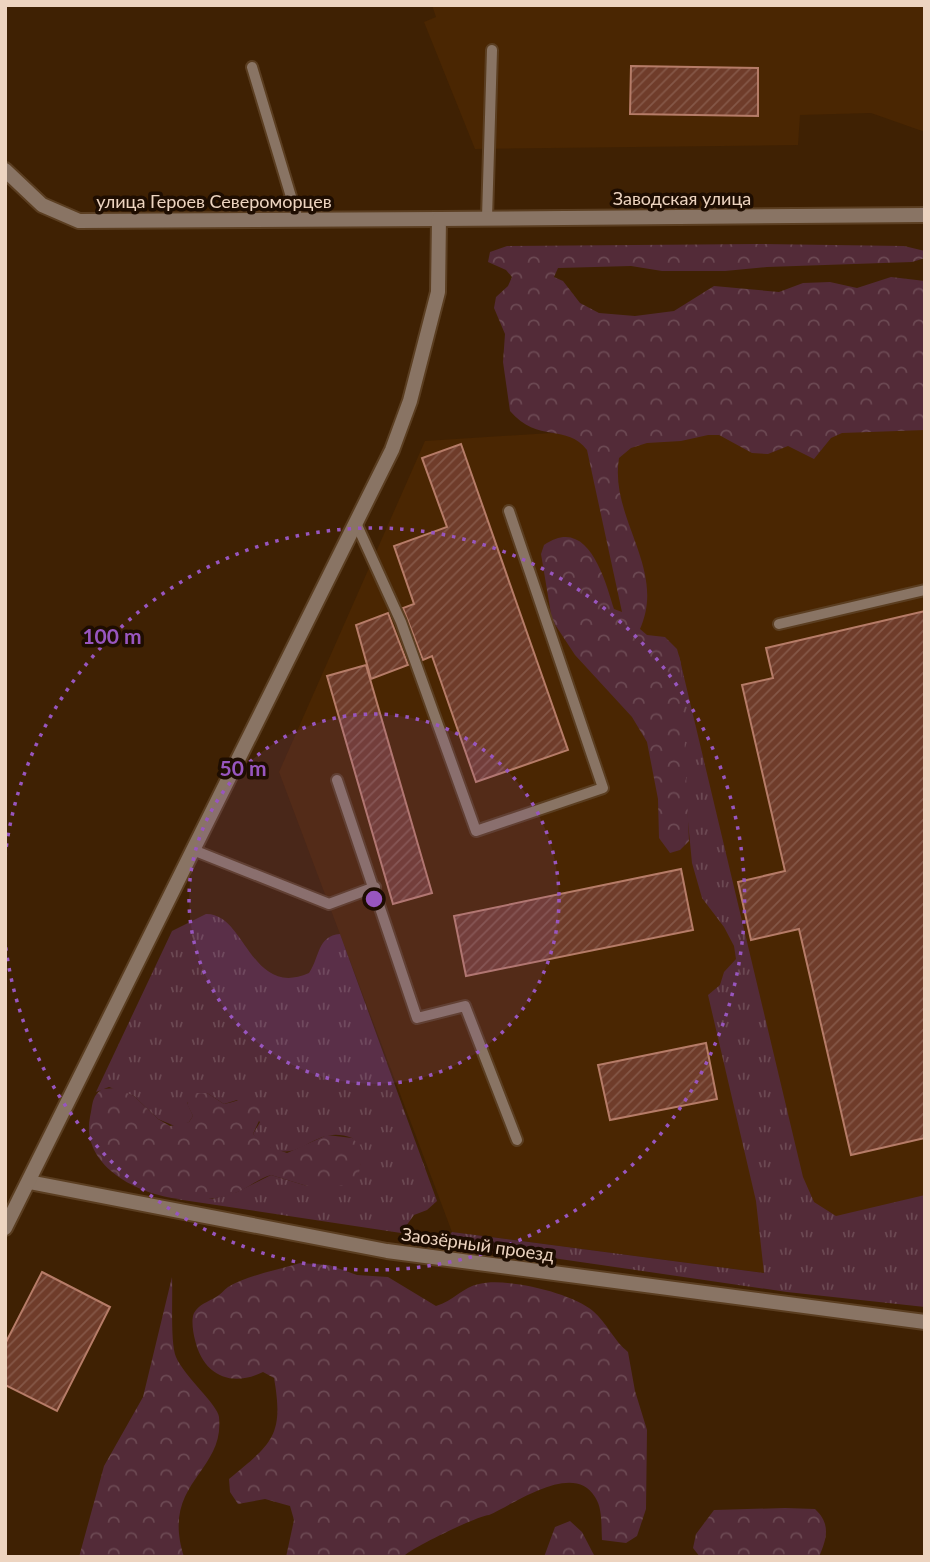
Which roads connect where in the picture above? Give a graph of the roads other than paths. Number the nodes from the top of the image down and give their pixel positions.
1 (492, 50) dead end
2 (253, 67) dead end
3 (5, 170) edge
4 (925, 215) edge
5 (487, 218) junction
6 (439, 219) junction
7 (298, 220) junction
8 (509, 511) dead end
9 (356, 523) junction
10 (925, 590) edge
11 (779, 624) dead end
12 (337, 780) dead end
13 (193, 850) junction
14 (375, 887) junction
15 (517, 1140) dead end
16 (29, 1182) junction
17 (5, 1228) edge
18 (925, 1322) edge

1 - 5 lane
2 - 7 lane
3 - 7 street, улица Героев Североморцев
4 - 5 street, Заводская улица
5 - 6 street, Заводская улица
6 - 7 street, улица Героев Североморцев
6 - 9 street
8 - 9 lane
9 - 13 street
10 - 11 lane
12 - 14 lane
13 - 14 lane
13 - 16 street
14 - 15 lane
16 - 17 street
16 - 18 street, Заозёрный проезд

